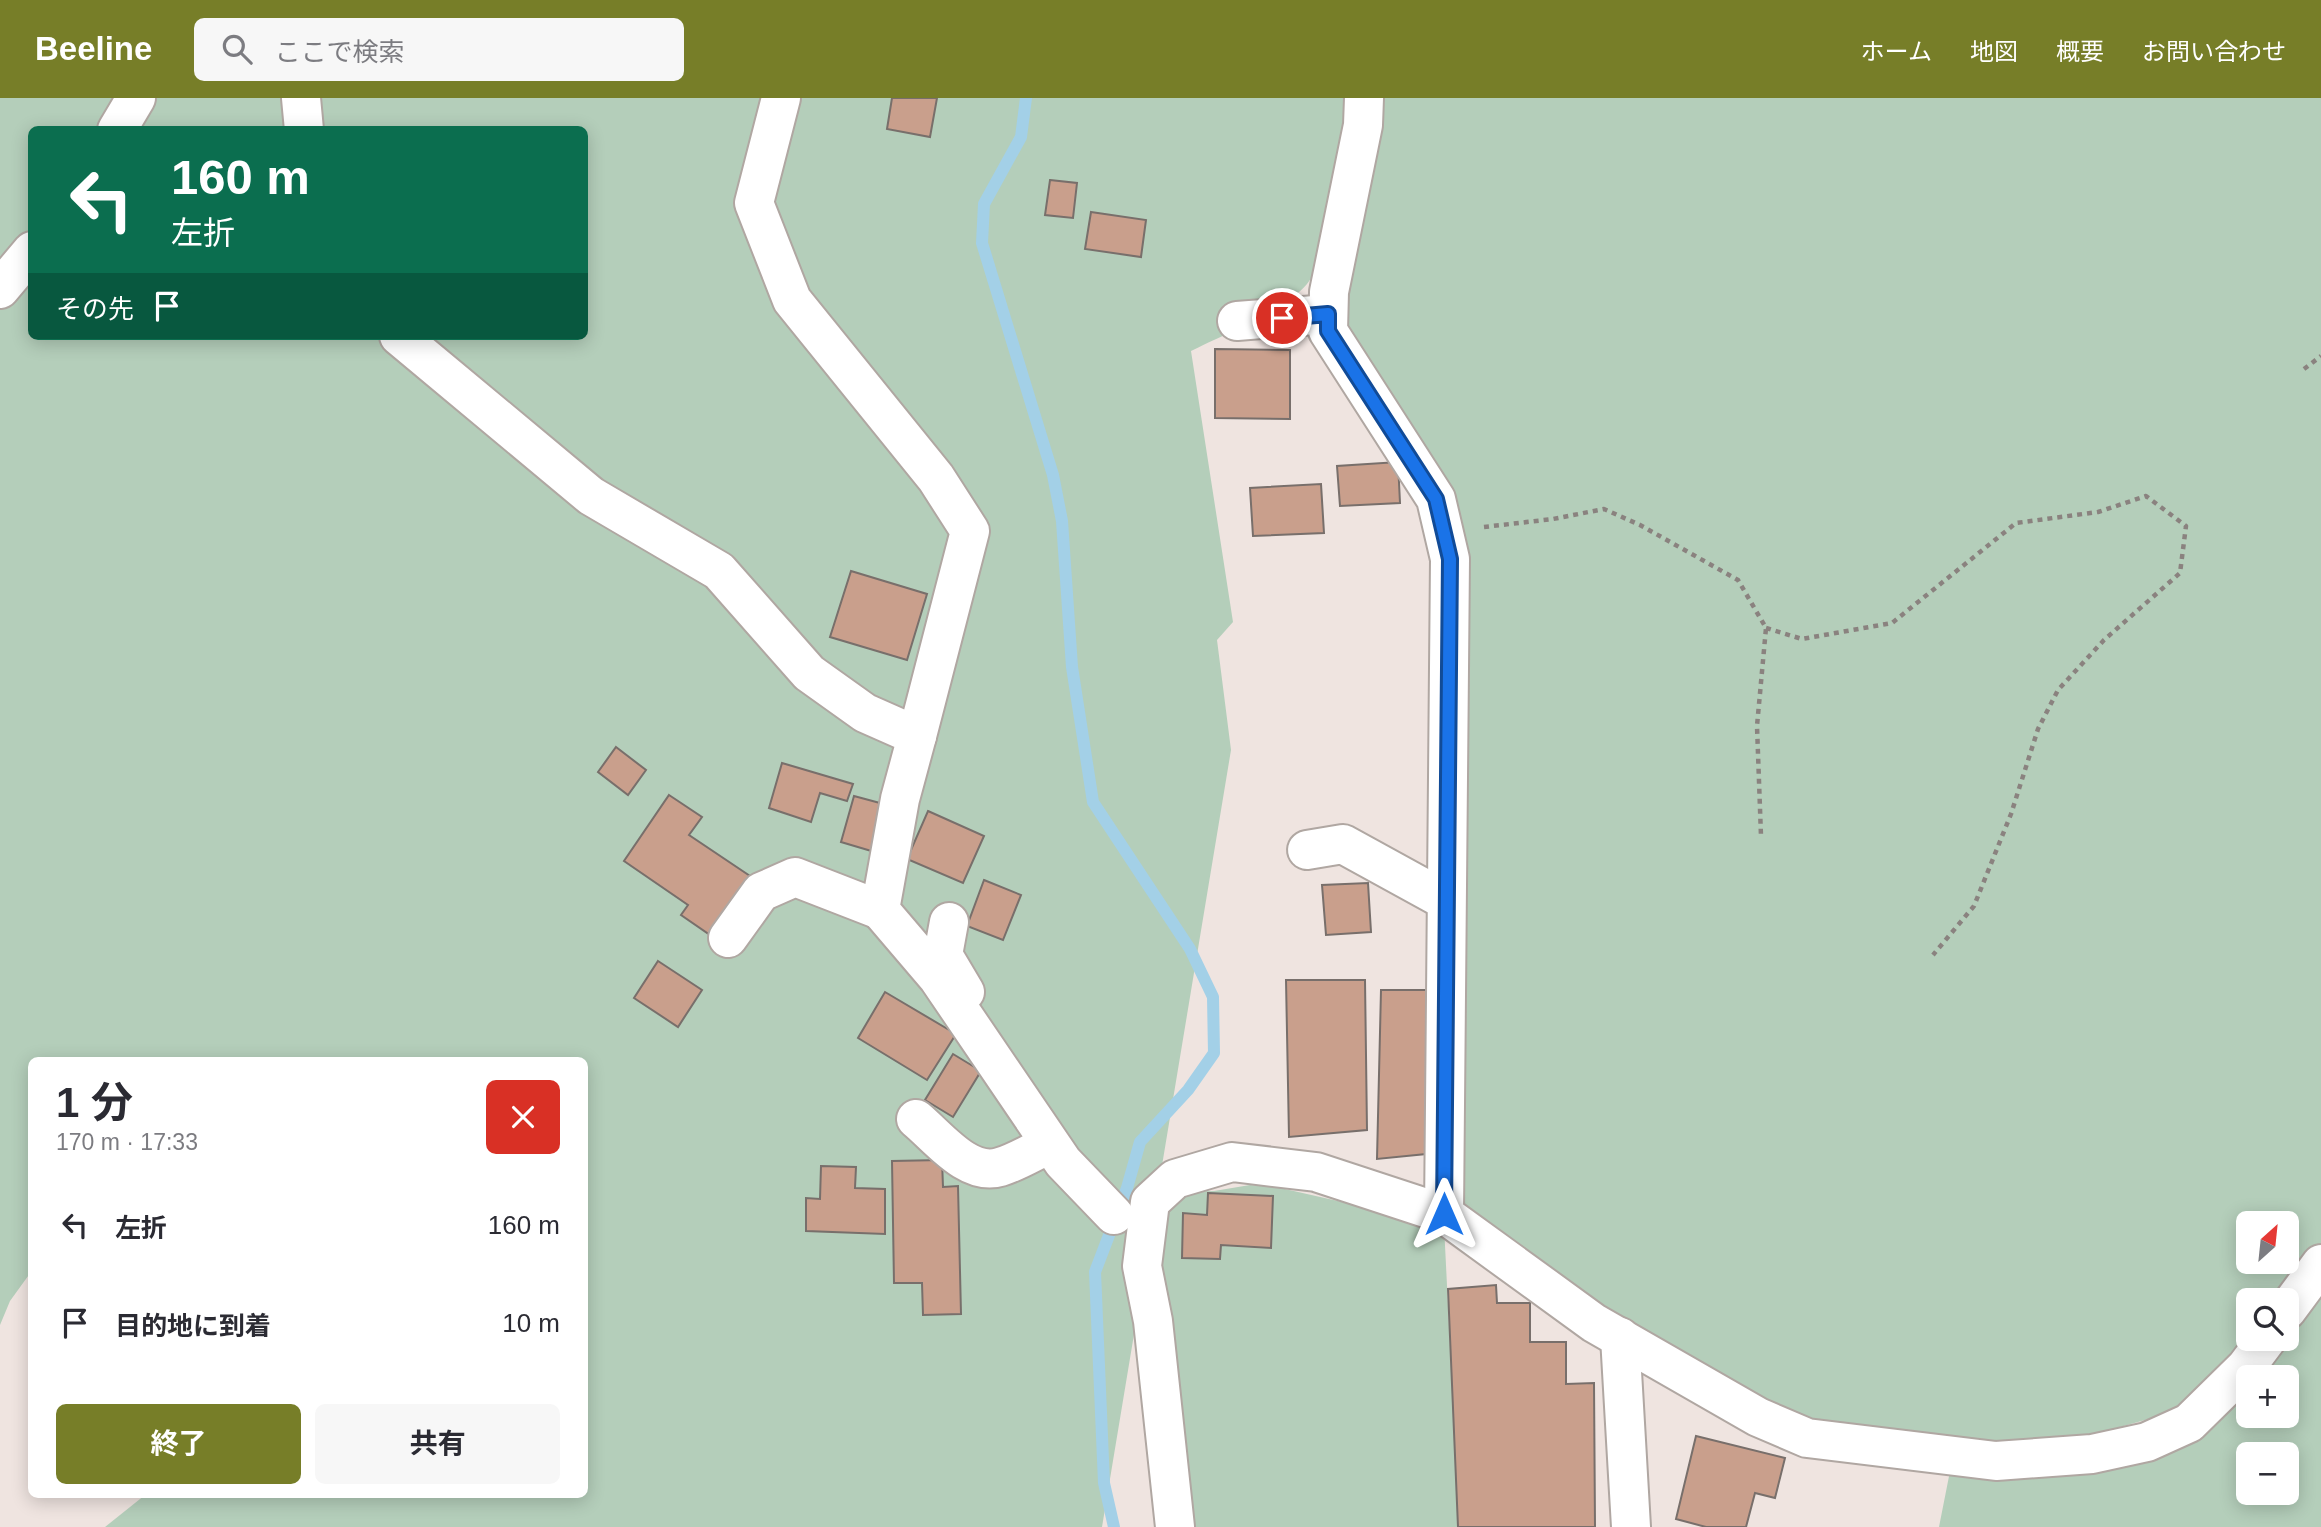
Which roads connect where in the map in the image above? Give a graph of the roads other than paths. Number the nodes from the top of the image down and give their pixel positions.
1 (136, 98) edge
2 (301, 98) edge
3 (781, 98) edge
4 (1364, 98) edge
5 (119, 126) edge
6 (304, 126) edge
7 (28, 256) edge
8 (0, 289) edge
9 (1328, 314) junction
10 (1237, 321) dead end
11 (404, 340) edge
12 (917, 736) junction
13 (1307, 850) dead end
14 (1445, 900) junction
15 (880, 910) junction
16 (949, 922) dead end
17 (728, 938) dead end
18 (994, 1060) junction
19 (916, 1119) dead end
20 (1050, 1143) junction
21 (1114, 1214) dead end
22 (1444, 1214) junction
23 (2321, 1264) edge
24 (2299, 1294) edge
25 (1620, 1337) junction
26 (2258, 1351) edge
27 (1175, 1527) edge
28 (1631, 1527) edge

1 - 5 street
2 - 6 street
3 - 12 street
4 - 9 street
7 - 8 street
9 - 10 street
9 - 14 street
11 - 12 street
12 - 15 street
13 - 14 street
14 - 22 street
15 - 17 street
15 - 18 street
16 - 18 street
18 - 20 street
19 - 20 street
20 - 21 street
22 - 25 street
22 - 27 street
23 - 24 street
25 - 26 street
25 - 28 street

